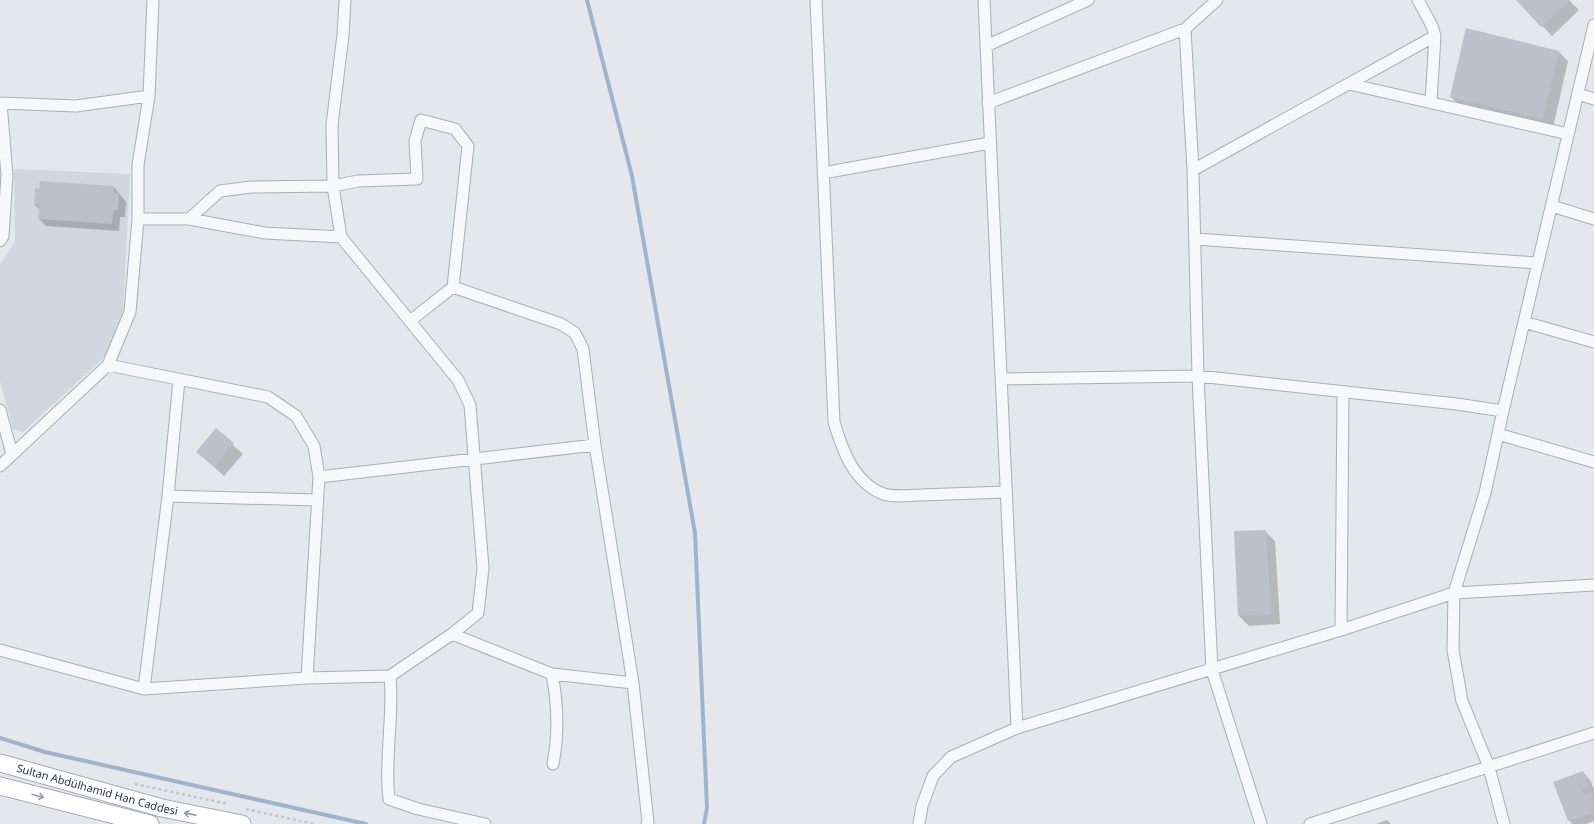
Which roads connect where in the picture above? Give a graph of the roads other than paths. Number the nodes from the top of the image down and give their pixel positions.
1 (153, 0) edge
2 (344, 0) edge
3 (816, 0) edge
4 (984, 0) edge
5 (1088, 0) edge
6 (1216, 0) edge
7 (1418, 0) edge
8 (1594, 25) edge
9 (1185, 29) junction
10 (1434, 36) junction
11 (986, 46) junction
12 (1349, 84) junction
13 (1578, 94) junction
14 (149, 96) junction
15 (1594, 99) edge
16 (1431, 102) junction
17 (0, 103) edge
18 (988, 103) junction
19 (1568, 134) junction
20 (990, 144) junction
21 (1193, 170) junction
22 (823, 173) junction
23 (333, 186) junction
24 (1552, 206) junction
25 (138, 219) junction
26 (189, 219) junction
27 (1594, 219) edge
28 (341, 237) junction
29 (1195, 239) junction
30 (0, 241) edge
31 (1538, 263) junction
32 (453, 286) junction
33 (410, 321) junction
34 (1524, 322) junction
35 (1594, 342) edge
36 (108, 365) junction
37 (1198, 376) junction
38 (1001, 379) junction
39 (180, 380) junction
40 (1344, 393) junction
41 (0, 410) edge
42 (1503, 411) junction
43 (1498, 434) junction
44 (594, 445) junction
45 (12, 454) junction
46 (475, 460) junction
47 (1594, 462) edge
48 (0, 466) edge
49 (319, 477) junction
50 (1006, 492) junction
51 (168, 496) junction
52 (316, 500) junction
53 (1594, 585) edge
54 (1454, 593) junction
55 (1342, 630) junction
56 (452, 634) junction
57 (0, 650) edge
58 (1212, 670) junction
59 (552, 674) junction
60 (390, 676) junction
61 (308, 678) junction
62 (633, 683) junction
63 (144, 689) junction
64 (1017, 728) junction
65 (1594, 733) edge
66 (0, 762) edge
67 (553, 764) dead end
68 (1489, 767) junction
69 (0, 786) edge
70 (243, 816) edge
71 (150, 824) edge
72 (485, 824) edge
73 (647, 824) edge
74 (919, 824) edge
75 (1260, 824) edge
76 (1310, 824) edge
77 (1504, 824) edge

1 - 14 street
2 - 23 street
3 - 22 street
4 - 11 street
5 - 11 street
6 - 9 street
7 - 10 street
8 - 13 street
9 - 18 street
9 - 21 street
10 - 12 street
10 - 16 street
11 - 18 street
12 - 16 street
12 - 21 street
13 - 15 street
13 - 19 street
14 - 17 street
14 - 25 street
16 - 19 street
17 - 30 street
18 - 20 street
19 - 24 street
20 - 22 street
20 - 38 street
21 - 29 street
22 - 50 street
23 - 26 street
23 - 28 street
23 - 32 street
24 - 27 street
24 - 31 street
25 - 26 street
25 - 36 street
26 - 28 street
28 - 33 street
29 - 31 street
29 - 37 street
31 - 34 street
32 - 33 street
32 - 44 street
33 - 46 street
34 - 35 street
34 - 42 street
36 - 39 street
36 - 45 street
37 - 38 street
37 - 40 street
37 - 58 street
38 - 50 street
39 - 49 street
39 - 51 street
40 - 42 street
40 - 55 street
41 - 45 street
42 - 43 street
43 - 47 street
43 - 54 street
44 - 46 street
44 - 62 street
45 - 48 street
46 - 49 street
46 - 56 street
49 - 52 street
50 - 64 street
51 - 52 street
51 - 63 street
52 - 61 street
53 - 54 street
54 - 55 street
54 - 68 street
55 - 58 street
56 - 59 street
56 - 60 street
57 - 63 street
58 - 64 street
58 - 75 street
59 - 62 street
59 - 67 street
60 - 61 street
60 - 72 street
61 - 63 street
62 - 73 street
64 - 74 street
65 - 68 street
70 -> 66 main road, Sultan Abdülhamid Han Caddesi
68 - 76 street
68 - 77 street
69 -> 71 main road, Sultan Abdülhamid Han Caddesi

